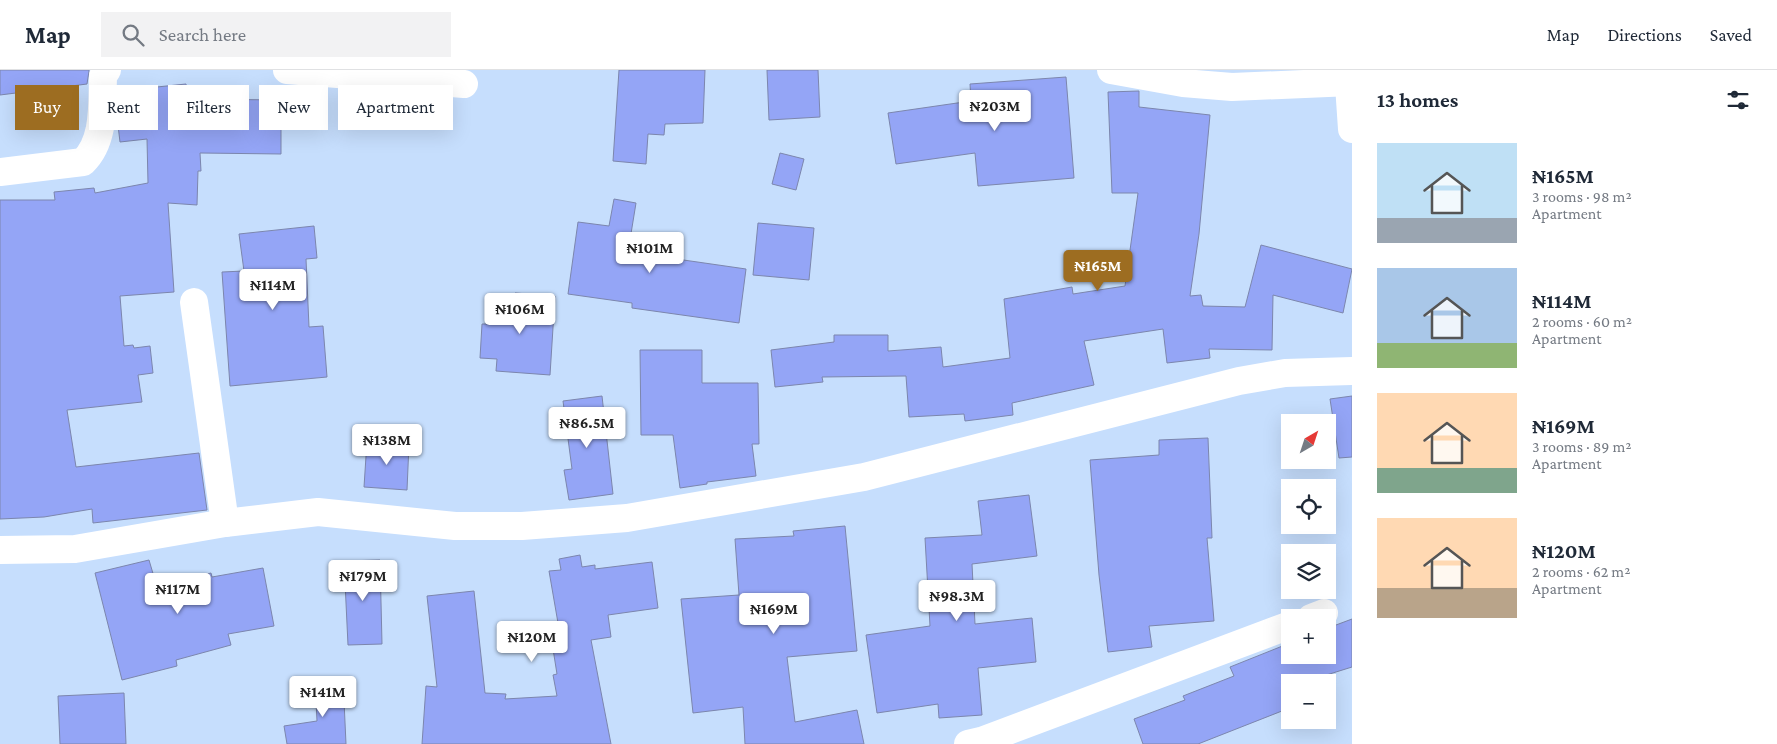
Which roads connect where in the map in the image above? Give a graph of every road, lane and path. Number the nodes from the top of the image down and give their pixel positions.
1 (107, 70) edge
2 (287, 70) edge
3 (1123, 71) edge
4 (1350, 78) edge
5 (464, 84) dead end
6 (1352, 129) edge
7 (0, 172) edge
8 (194, 302) dead end
9 (1352, 371) edge
10 (226, 523) junction
11 (0, 550) edge
12 (1281, 628) edge
13 (968, 744) edge

1 - 7 street
2 - 5 street
3 - 4 street
4 - 6 street
8 - 10 street
9 - 10 street
10 - 11 street
12 - 13 street

